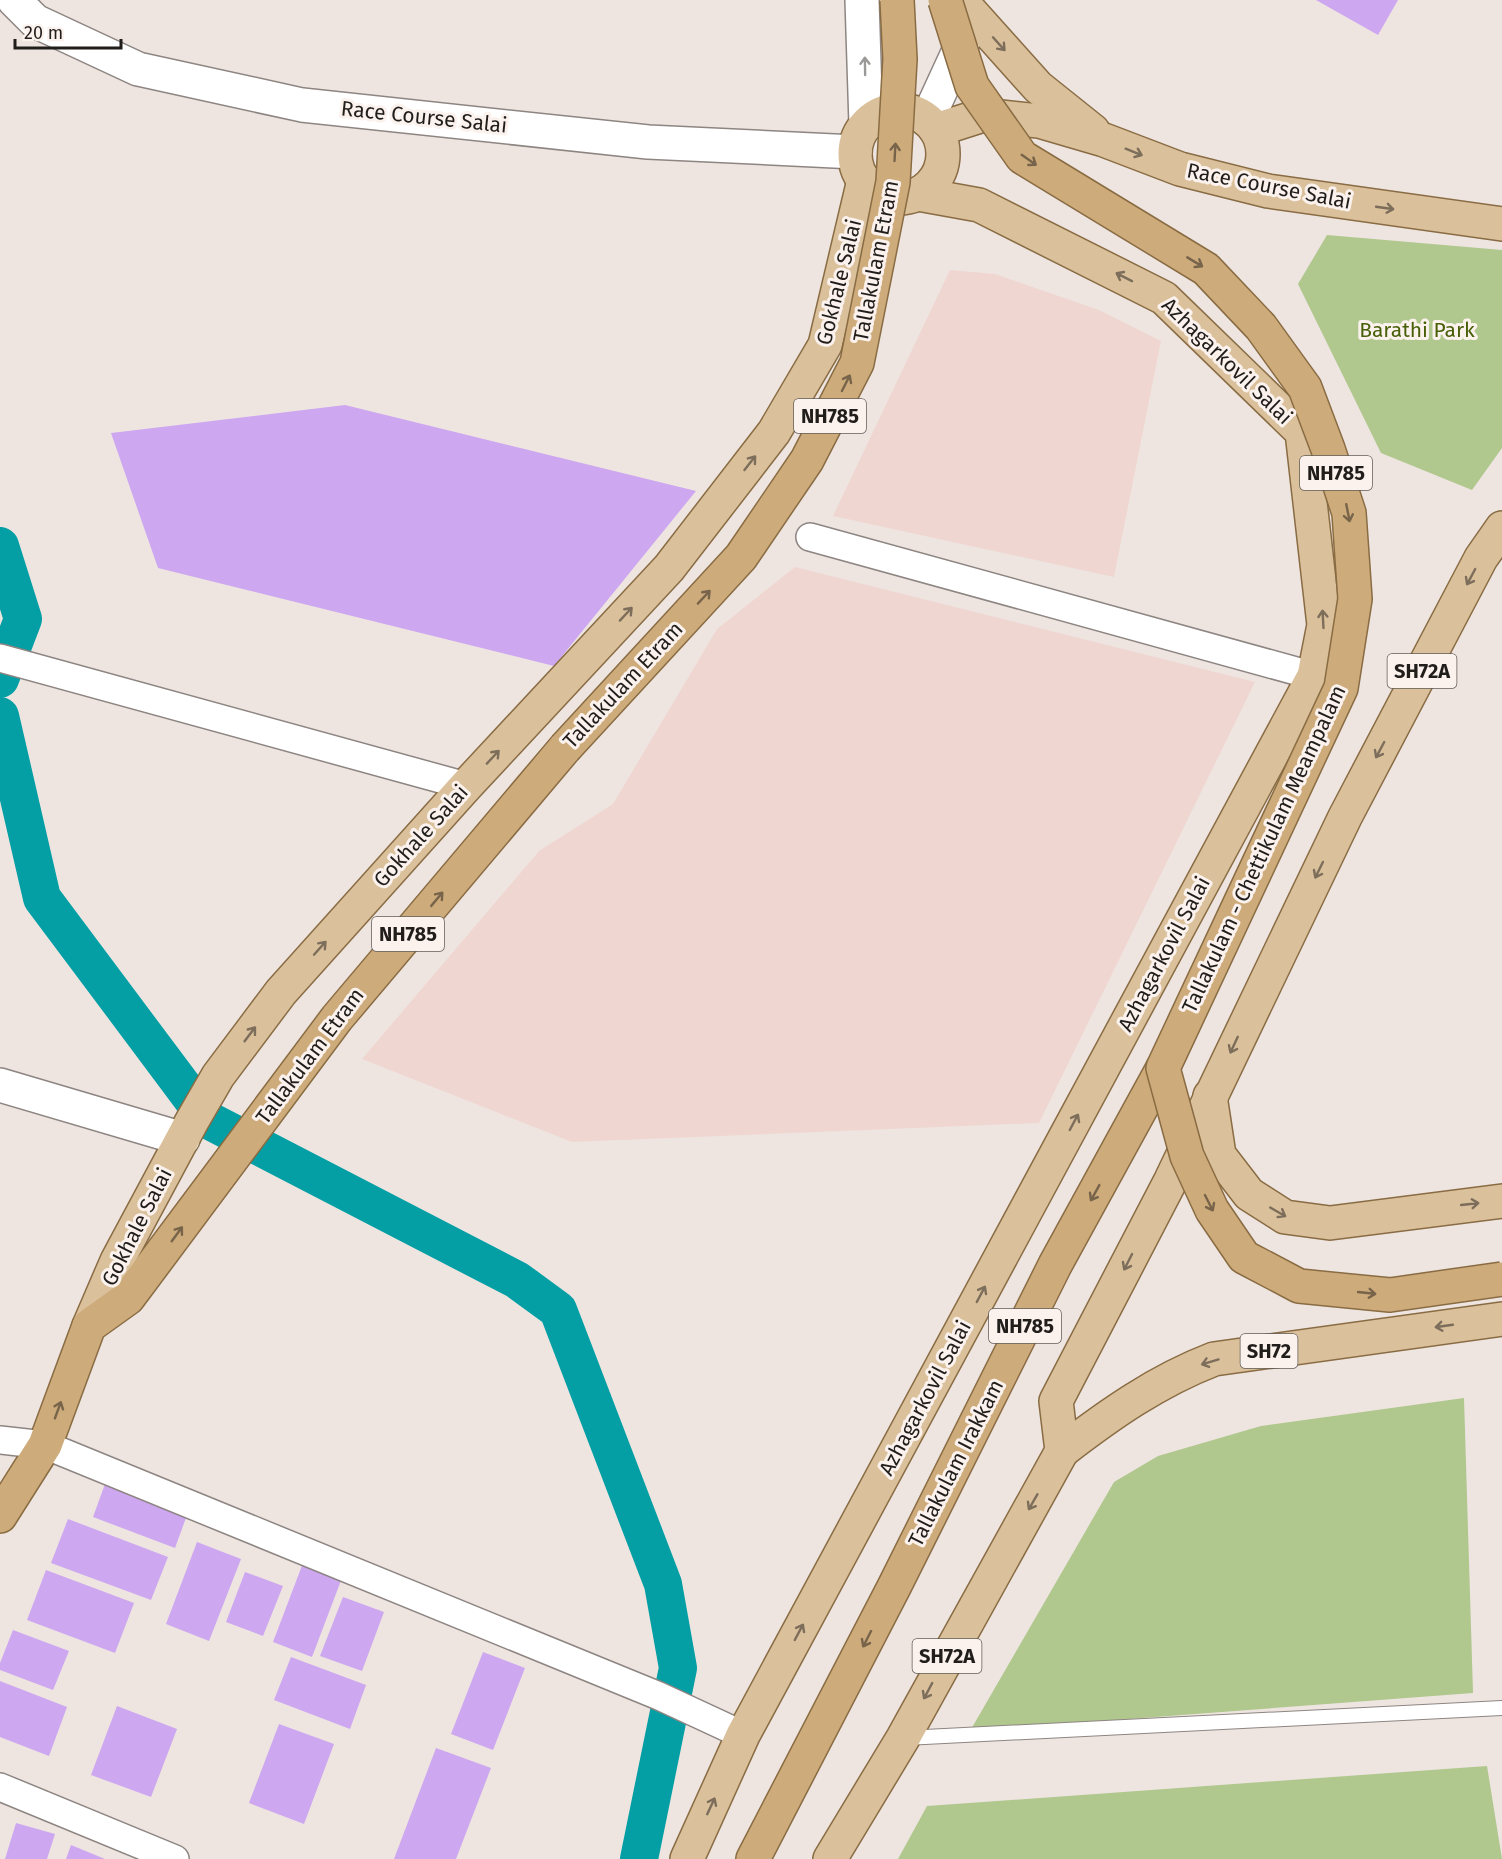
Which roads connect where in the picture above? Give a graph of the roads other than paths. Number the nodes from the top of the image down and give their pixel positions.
1 (14, 0) edge
2 (862, 0) edge
3 (897, 0) edge
4 (945, 0) edge
5 (960, 0) edge
6 (932, 125) junction
7 (1104, 140) junction
8 (862, 152) junction
9 (918, 194) junction
10 (1502, 224) edge
11 (1502, 528) edge
12 (810, 537) dead end
13 (0, 657) edge
14 (1314, 676) junction
15 (466, 786) junction
16 (1163, 1068) junction
17 (0, 1085) edge
18 (1210, 1096) junction
19 (187, 1130) junction
20 (1502, 1201) edge
21 (1502, 1279) edge
22 (1502, 1319) edge
23 (89, 1326) junction
24 (0, 1440) edge
25 (45, 1445) junction
26 (1062, 1451) junction
27 (0, 1516) edge
28 (1502, 1707) edge
29 (743, 1735) junction
30 (903, 1738) junction
31 (0, 1787) edge
32 (175, 1859) edge
33 (687, 1859) edge
34 (753, 1859) edge
35 (830, 1859) edge

1 - 8 street, Race Course Salai
8 -> 2 street
23 -> 3 highway, Tallakulam Etram / NH785, bridge
4 -> 16 highway, Tallakulam - Chettikulam Meampalam / NH785, bridge
5 - 6 street
5 -> 7 main road
6 - 7 main road, Race Course Salai
6 - 8 main road
6 - 9 main road
7 -> 10 main road, Race Course Salai
8 - 9 main road
15 -> 8 main road, Gokhale Salai
14 -> 9 main road, Azhagarkovil Salai
11 -> 18 main road, SH72A
12 - 14 street
13 - 15 street
29 -> 14 main road, Azhagarkovil Salai
19 -> 15 main road, Gokhale Salai
16 -> 21 highway, bridge
16 -> 34 highway, Tallakulam Irakkam / NH785
17 - 19 street
18 -> 20 main road
18 -> 26 main road, SH72A
19 - 23 main road, Gokhale Salai
22 -> 26 main road, SH72
25 -> 23 highway, Gokhale Salai
24 - 25 street
25 - 27 highway, Gokhale Salai
25 - 29 street
26 -> 30 main road, SH72A
28 - 30 lane
33 -> 29 main road, Azhagarkovil Salai
30 - 35 main road, SH72A
31 - 32 street

